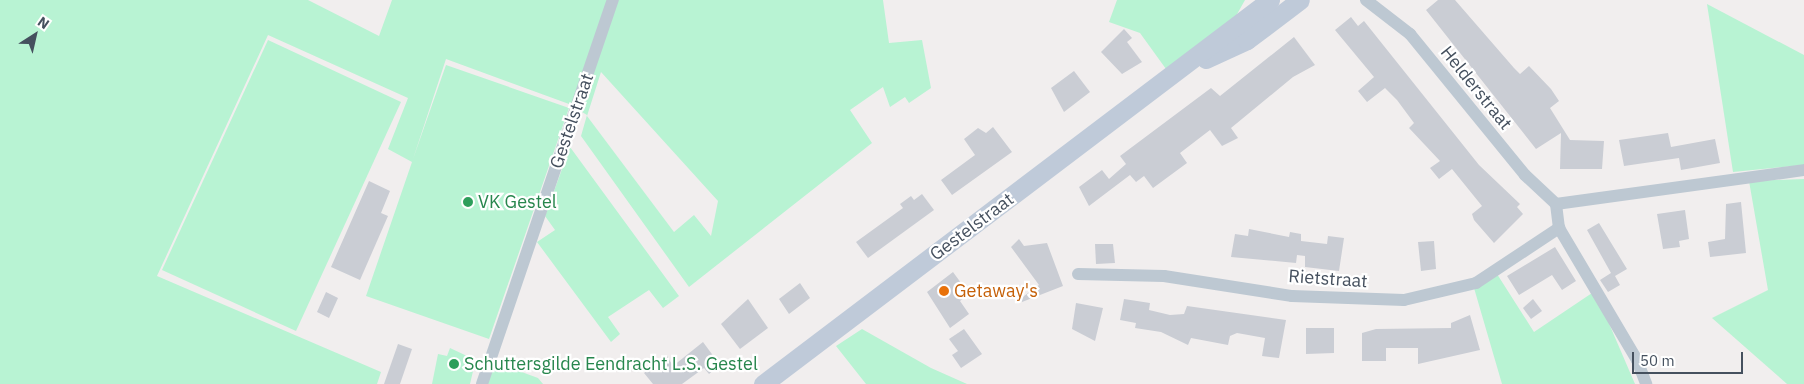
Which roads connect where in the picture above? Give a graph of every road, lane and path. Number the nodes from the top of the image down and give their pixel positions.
1 (613, 0) edge
2 (1270, 0) edge
3 (1366, 0) edge
4 (1296, 1) edge
5 (1182, 70) junction
6 (1804, 170) edge
7 (1556, 204) junction
8 (1560, 228) junction
9 (1078, 274) dead end
10 (482, 384) edge
11 (763, 384) edge
12 (1646, 384) edge

1 - 10 street, Gestelstraat
2 - 5 main road, Gestelstraat
3 - 7 street, Helderstraat
4 - 5 main road, Gestelstraat
5 - 11 main road, Gestelstraat
6 - 7 street
7 - 8 street
8 - 9 street, Rietstraat
8 - 12 street

